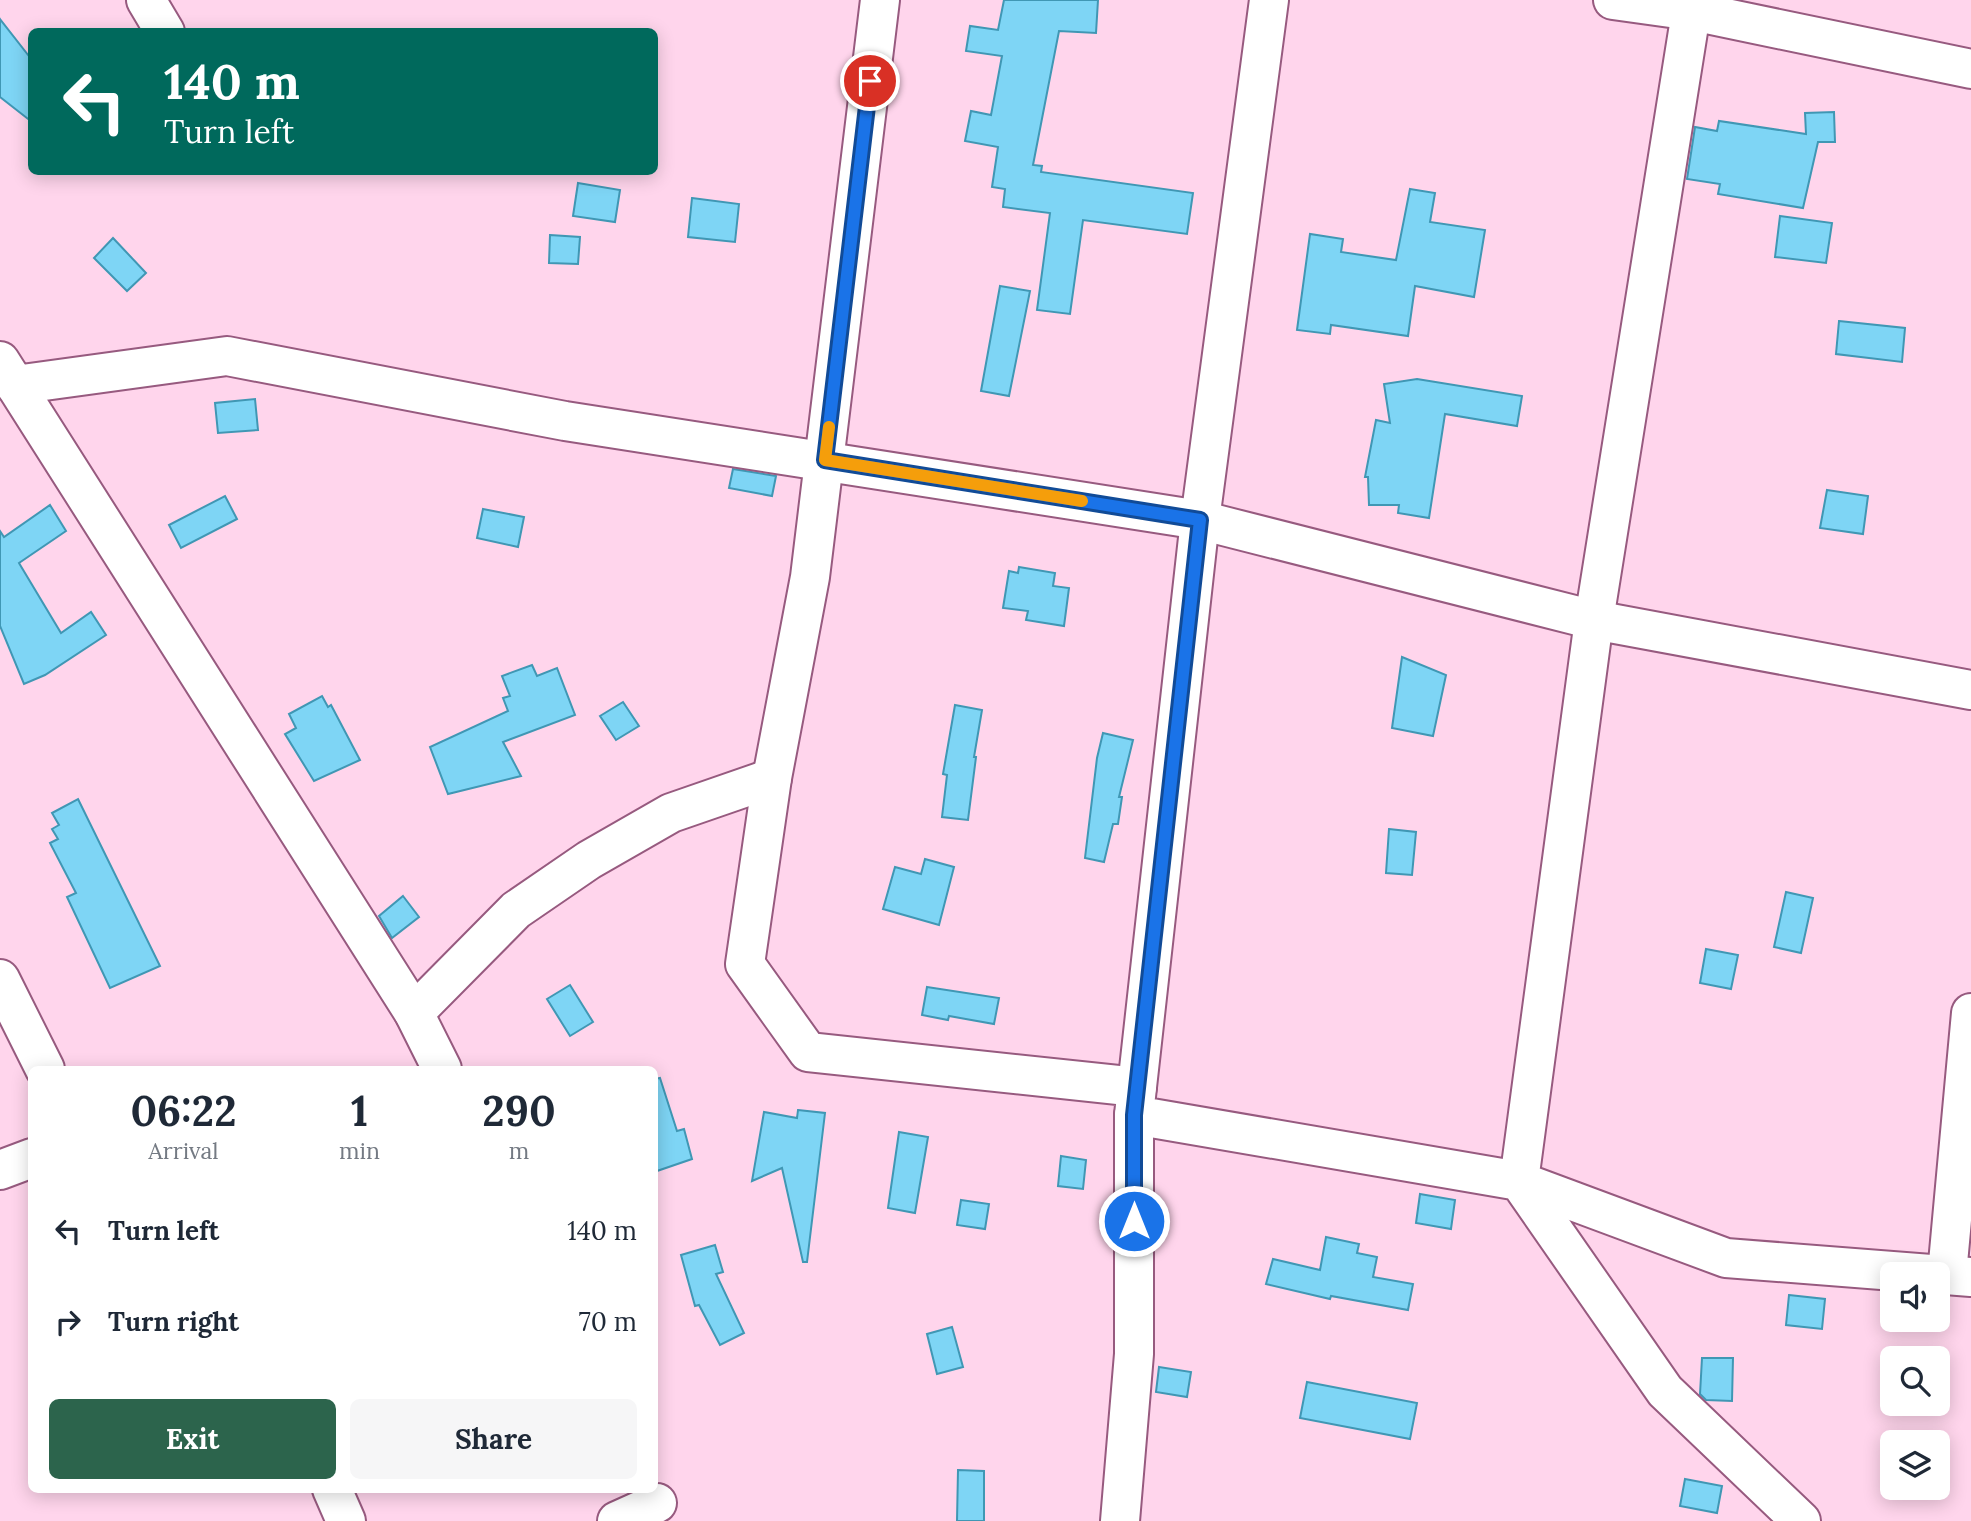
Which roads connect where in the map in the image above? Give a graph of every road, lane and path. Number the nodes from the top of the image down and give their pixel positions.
1 (146, 0) edge
2 (880, 0) edge
3 (1269, 0) edge
4 (1613, 0) edge
5 (1693, 6) edge
6 (163, 28) edge
7 (1971, 69) edge
8 (8, 373) edge
9 (825, 460) junction
10 (1200, 520) junction
11 (1594, 620) junction
12 (1971, 690) edge
13 (772, 778) junction
14 (0, 979) edge
15 (414, 1013) junction
16 (1971, 1013) edge
17 (44, 1066) edge
18 (440, 1066) edge
19 (1136, 1101) junction
20 (28, 1160) edge
21 (0, 1170) edge
22 (1519, 1181) junction
23 (1959, 1276) edge
24 (333, 1493) edge
25 (658, 1504) edge
26 (346, 1521) edge
27 (617, 1521) edge
28 (1120, 1521) edge
29 (1801, 1521) edge

1 - 6 street
2 - 9 street
3 - 10 street
4 - 5 street
5 - 7 street
5 - 11 street
8 - 9 street
8 - 15 street
9 - 10 street
9 - 13 street
10 - 11 street
10 - 19 street
11 - 12 street
11 - 22 street
13 - 15 street
13 - 19 street
14 - 17 street
15 - 18 street
16 - 23 street
19 - 22 street
19 - 28 street
20 - 21 street
22 - 23 street
22 - 29 street
24 - 26 street
25 - 27 street

